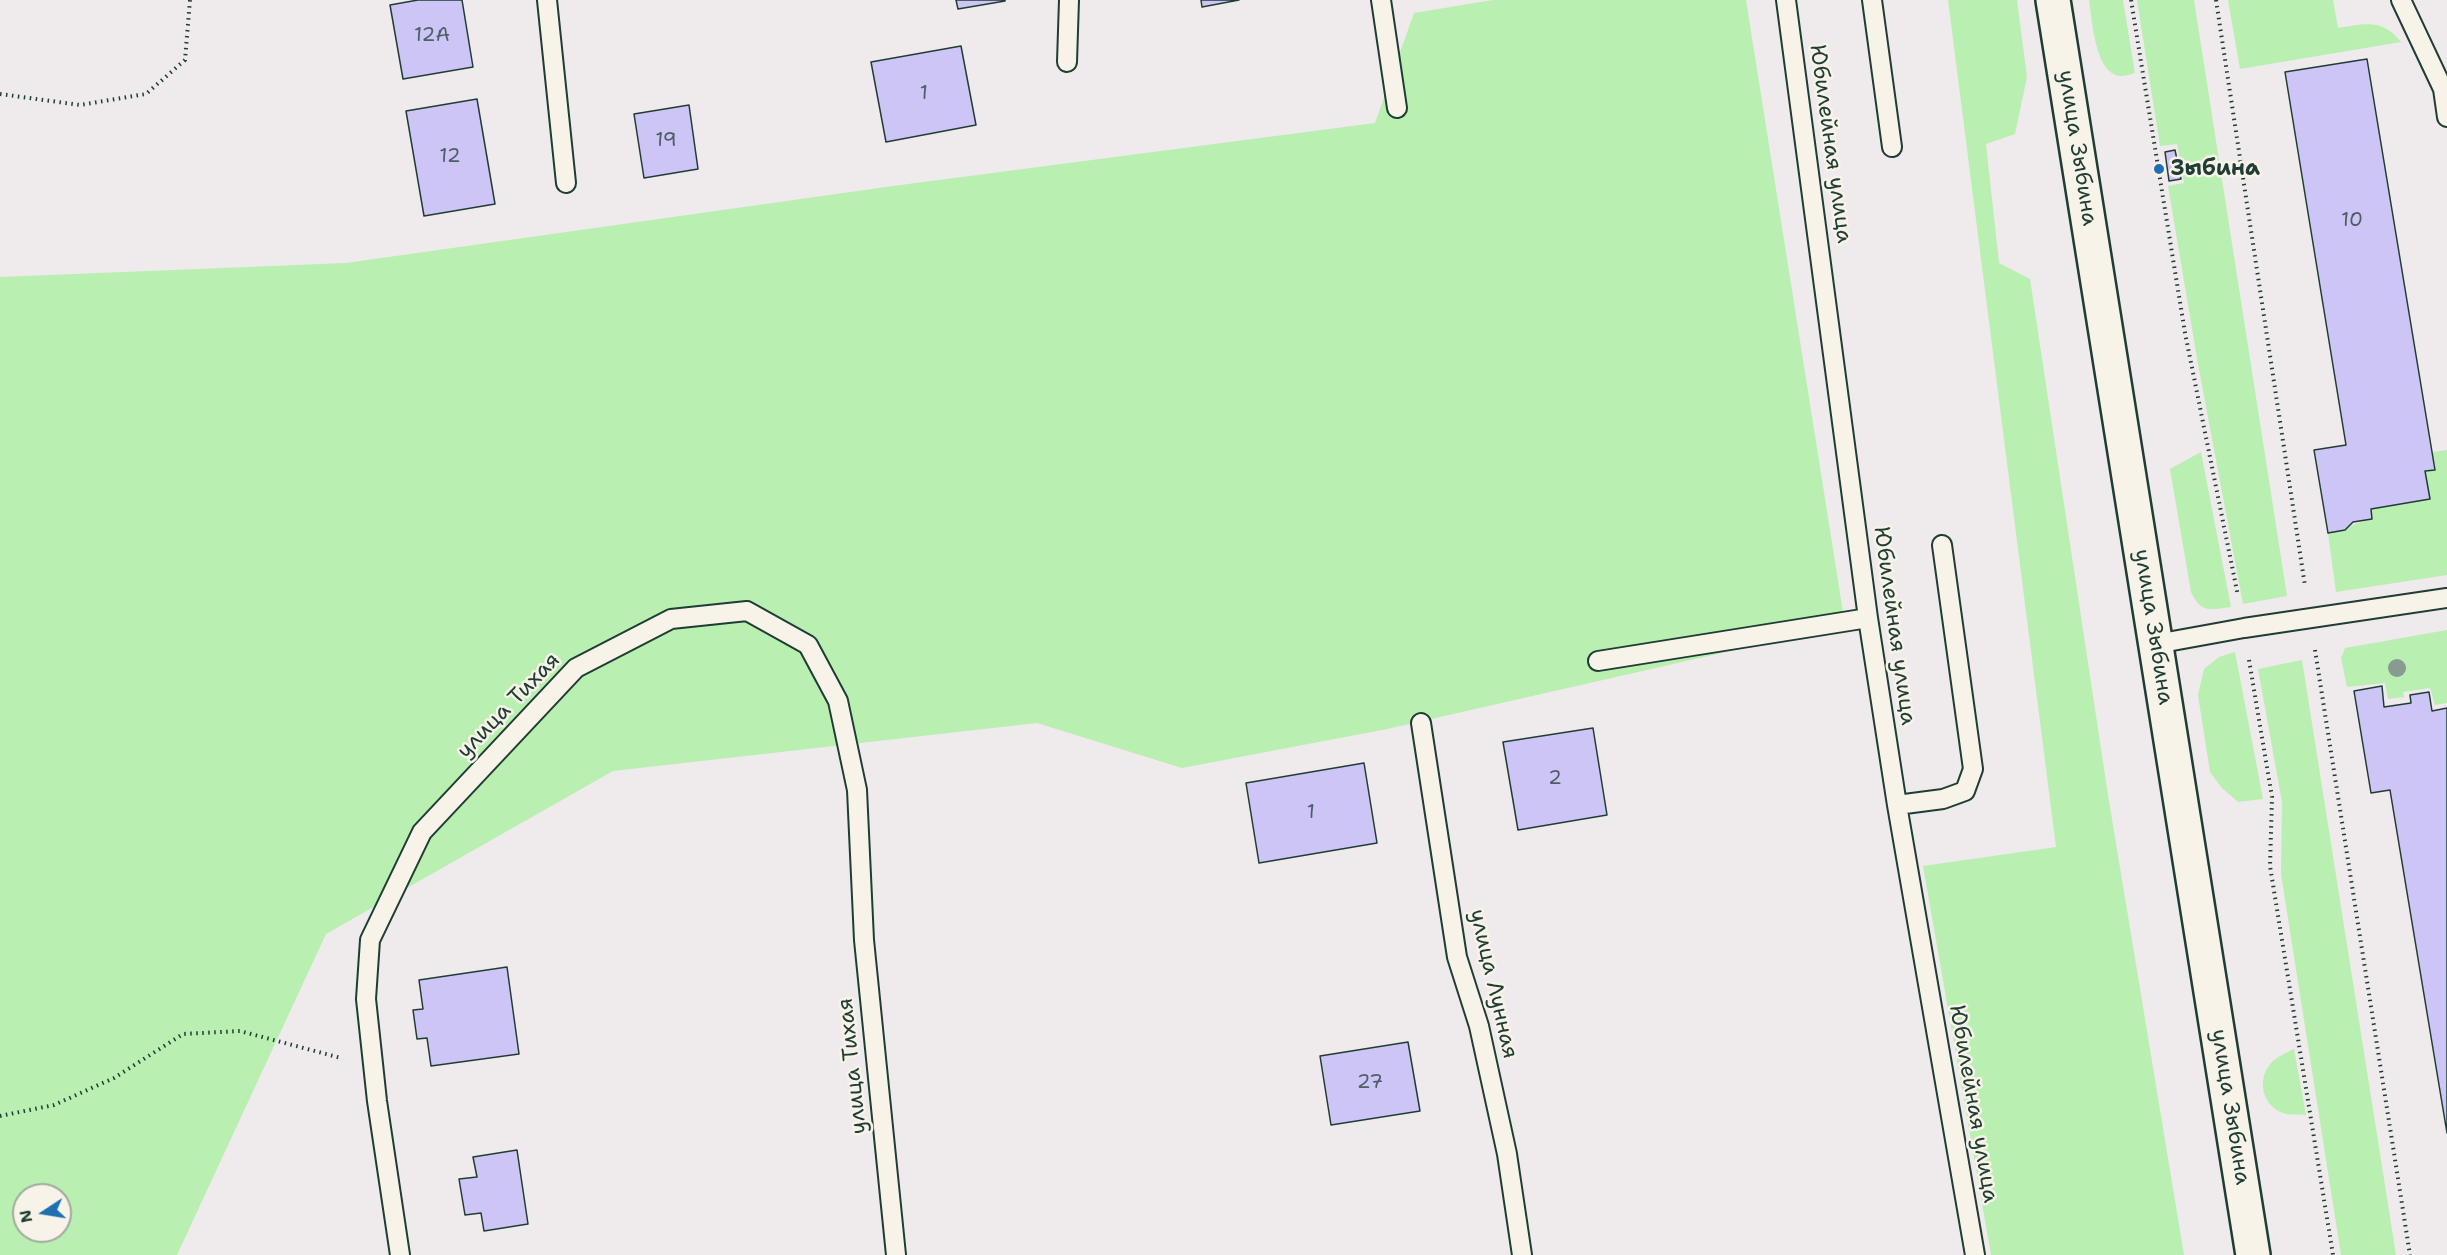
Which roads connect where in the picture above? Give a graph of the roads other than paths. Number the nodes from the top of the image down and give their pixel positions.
1 (547, 0) edge
2 (1069, 0) edge
3 (1380, 0) edge
4 (1786, 0) edge
5 (1872, 0) edge
6 (2053, 0) edge
7 (2401, 0) edge
8 (1067, 62) dead end
9 (2445, 88) edge
10 (1397, 108) dead end
11 (2447, 117) edge
12 (1892, 147) dead end
13 (566, 183) dead end
14 (1942, 545) dead end
15 (2447, 598) edge
16 (1868, 618) junction
17 (2156, 644) junction
18 (1598, 661) dead end
19 (1421, 723) dead end
20 (1897, 805) junction
21 (399, 1255) edge
22 (896, 1255) edge
23 (1522, 1255) edge
24 (1975, 1255) edge
25 (2253, 1255) edge

1 - 13 lane
2 - 8 lane
3 - 10 lane
4 - 16 lane, Юбилейная улица
5 - 12 lane
6 - 17 street, улица Зыбина
7 - 9 lane
9 - 11 lane
14 - 20 lane
15 - 17 lane
16 - 18 lane
16 - 20 lane, Юбилейная улица
17 - 25 street, улица Зыбина
19 - 23 lane, улица Лунная
20 - 24 lane, Юбилейная улица
21 - 22 lane, улица Тихая

